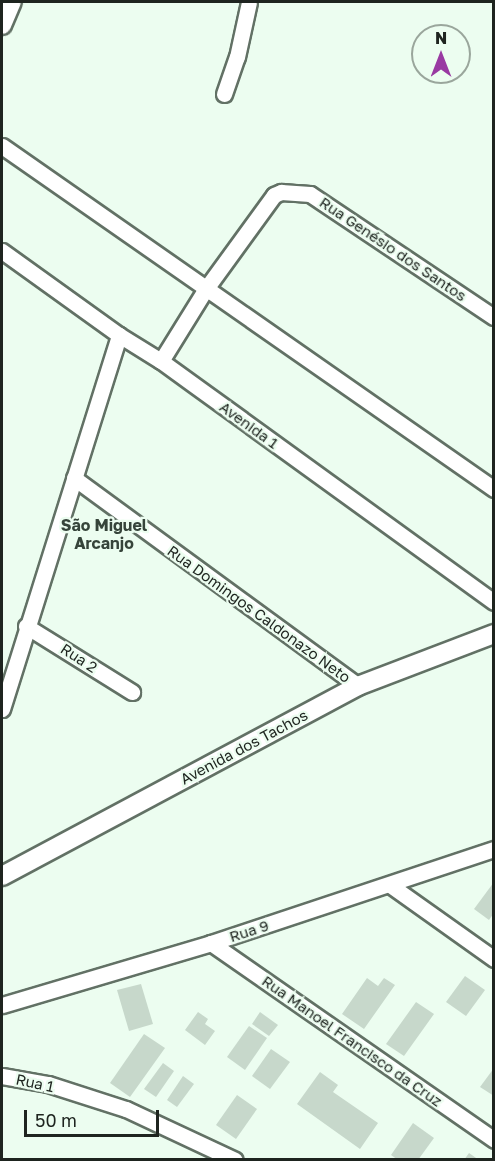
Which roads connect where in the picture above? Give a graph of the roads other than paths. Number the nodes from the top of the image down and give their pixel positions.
1 (12, 2) edge
2 (249, 2) edge
3 (2, 26) edge
4 (224, 94) dead end
5 (2, 146) edge
6 (2, 251) edge
7 (205, 290) junction
8 (494, 317) edge
9 (119, 335) junction
10 (161, 361) junction
11 (74, 478) junction
12 (494, 489) edge
13 (494, 602) edge
14 (26, 626) junction
15 (494, 634) edge
16 (358, 686) junction
17 (132, 692) dead end
18 (2, 709) edge
19 (494, 849) edge
20 (2, 876) edge
21 (390, 885) junction
22 (211, 943) junction
23 (494, 958) edge
24 (2, 1005) edge
25 (2, 1076) edge
26 (494, 1140) edge
27 (235, 1160) edge

1 - 3 street
2 - 4 street
5 - 7 street
6 - 9 street, Avenida 1
7 - 8 street, Rua Genésio dos Santos
7 - 10 street, Rua Genésio dos Santos
7 - 12 street
9 - 10 street, Avenida 1
9 - 11 street
10 - 13 street, Avenida 1
11 - 14 street
11 - 16 street, Rua Domingos Caldonazo Neto
14 - 17 street, Rua 2
14 - 18 street
15 - 16 street, Avenida dos Tachos
16 - 20 street, Avenida dos Tachos
19 - 21 street, Rua 9
21 - 22 street, Rua 9
21 - 23 street
22 - 24 street, Rua 9
22 - 26 street, Rua Manoel Francisco da Cruz
25 - 27 street, Rua 1

